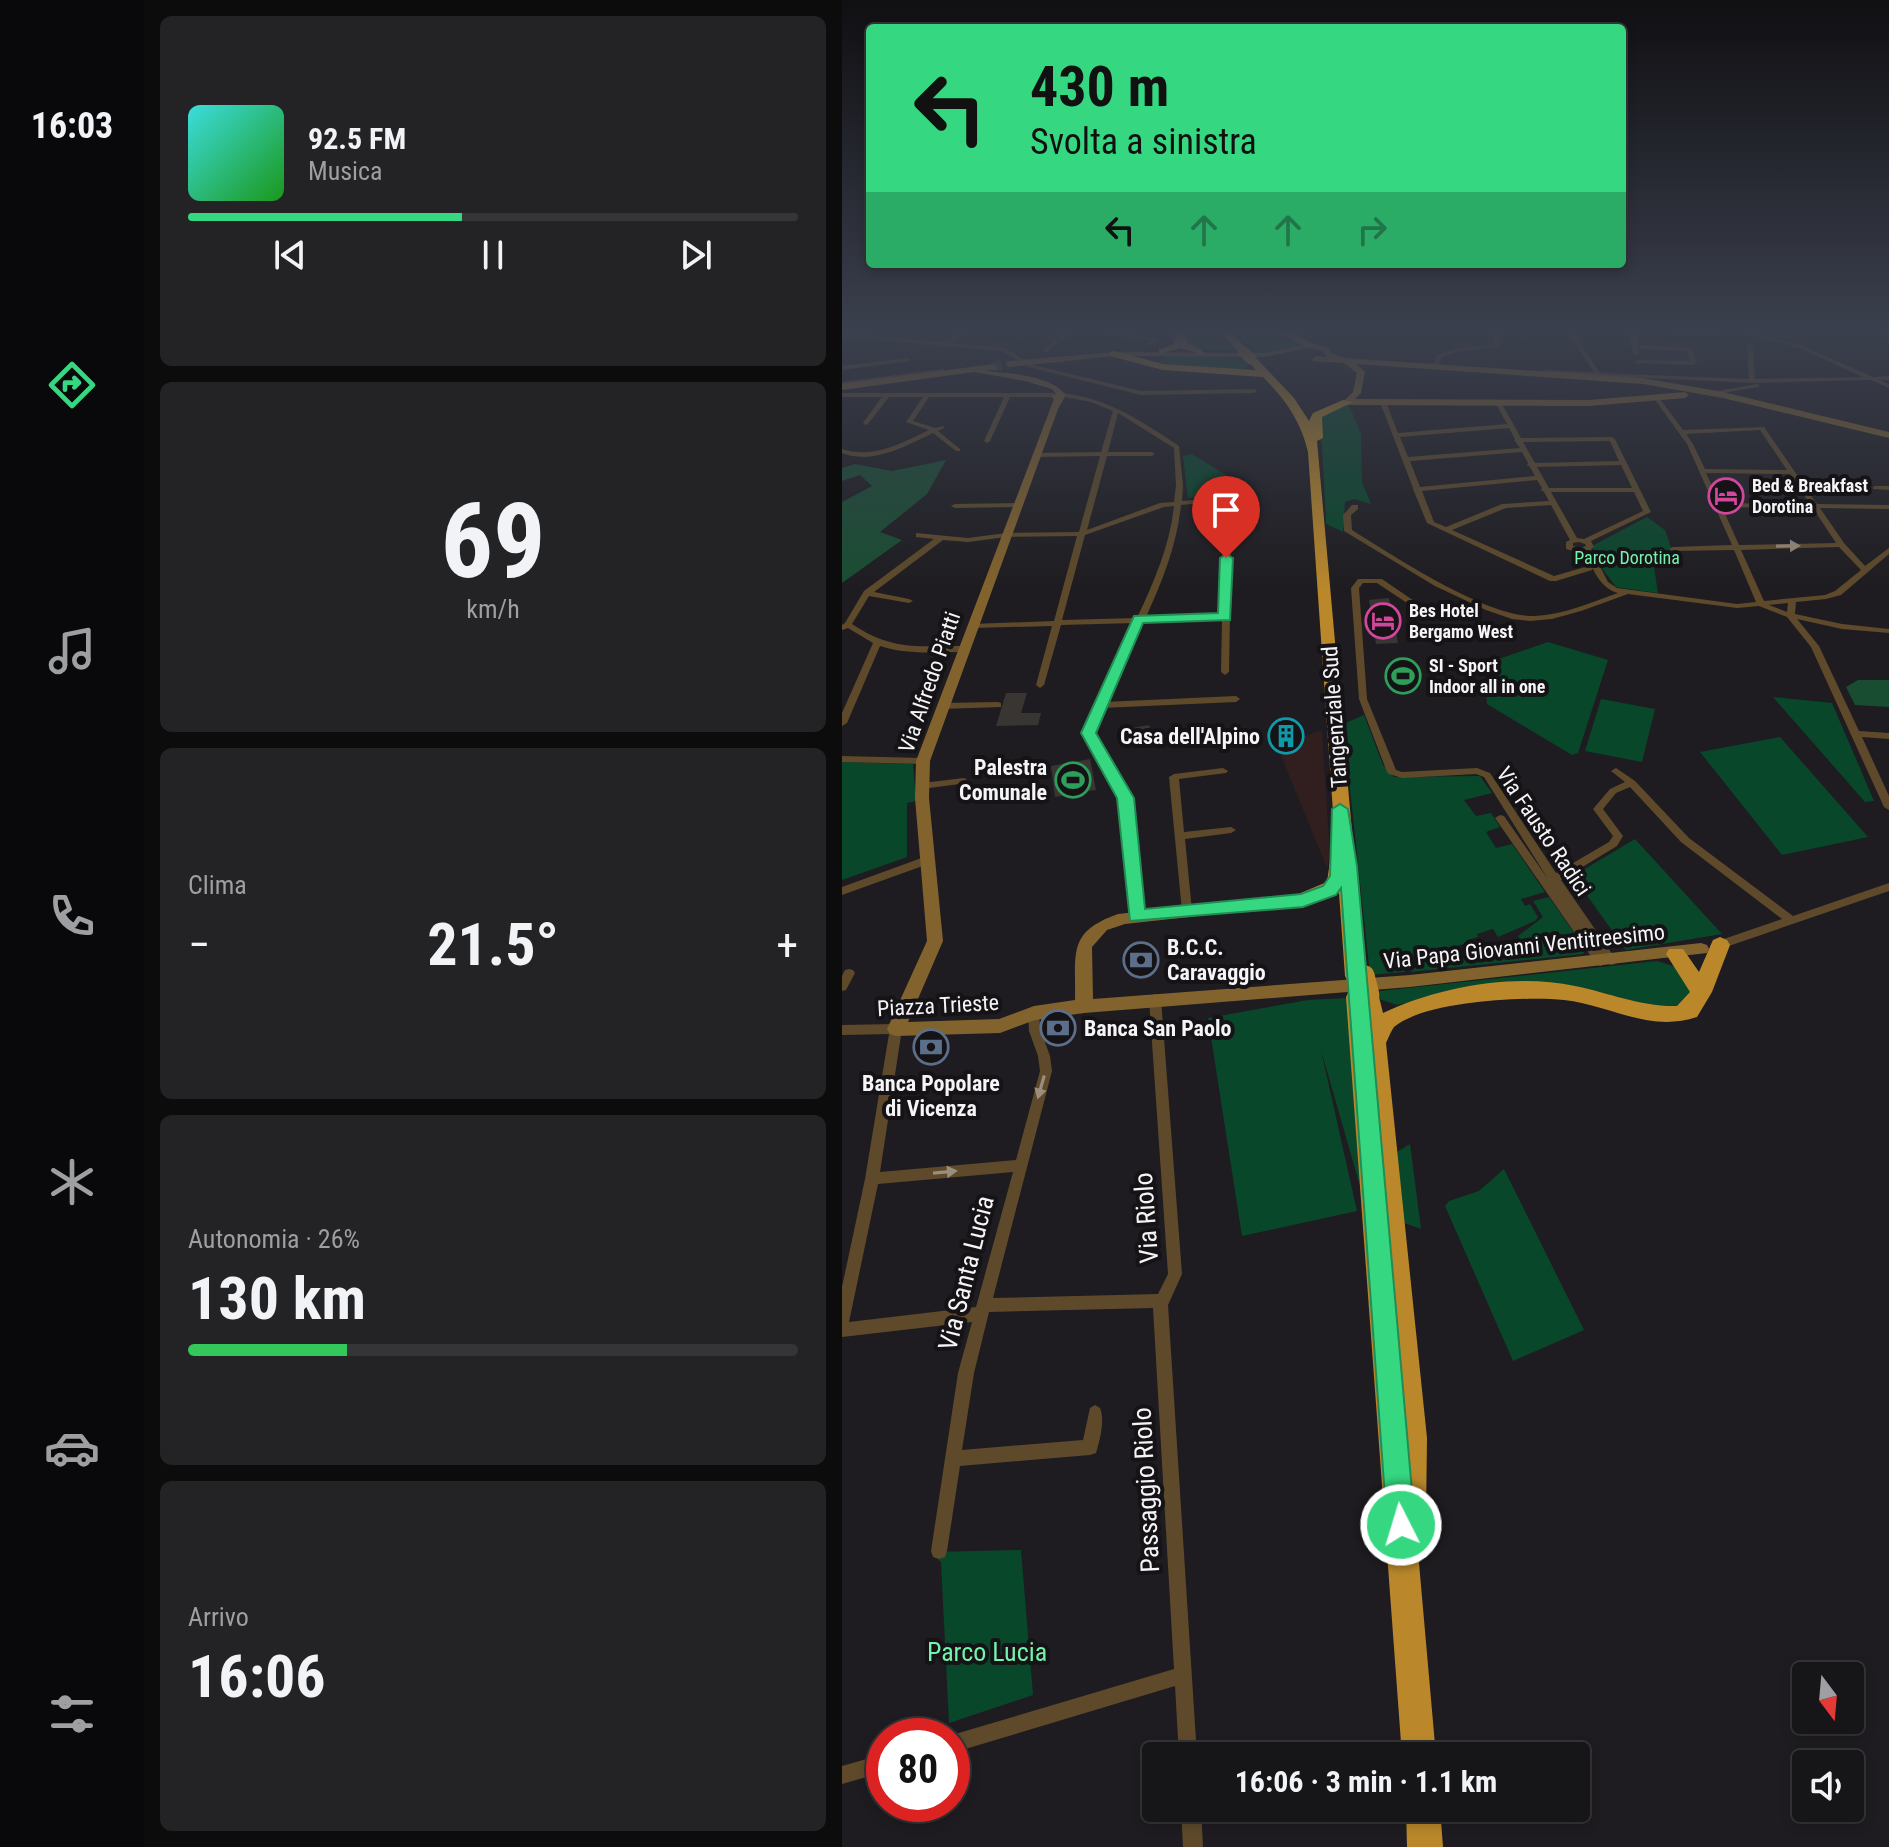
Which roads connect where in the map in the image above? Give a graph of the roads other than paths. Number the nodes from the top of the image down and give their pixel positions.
1 (870, 417) edge
2 (912, 417) edge
3 (998, 417) edge
4 (1049, 417) edge
5 (1114, 417) edge
6 (1128, 417) edge
7 (1303, 417) edge
8 (1317, 417) edge
9 (1389, 417) edge
10 (1506, 417) edge
11 (1672, 417) edge
12 (1813, 417) edge
13 (866, 423) dead end
14 (1510, 426) junction
15 (942, 427) dead end
16 (932, 431) junction
17 (1683, 432) junction
18 (1395, 435) junction
19 (1889, 435) edge
20 (1517, 440) junction
21 (987, 441) dead end
22 (958, 450) dead end
23 (1523, 450) junction
24 (842, 451) edge
25 (1103, 454) junction
26 (1152, 454) dead end
27 (1035, 455) junction
28 (1405, 459) junction
29 (1624, 463) junction
30 (1530, 465) junction
31 (1703, 471) junction
32 (1792, 472) junction
33 (1537, 478) junction
34 (1875, 488) dead end
35 (1889, 488) edge
36 (1416, 489) junction
37 (1544, 490) junction
38 (1637, 490) junction
39 (1318, 491) junction
40 (1181, 501) junction
41 (1552, 503) junction
42 (1017, 505) junction
43 (1717, 505) junction
44 (955, 506) dead end
45 (1814, 506) junction
46 (1355, 507) dead end
47 (1889, 507) edge
48 (1446, 530) junction
49 (1082, 534) junction
50 (919, 535) dead end
51 (1006, 535) junction
52 (940, 538) junction
53 (1841, 545) junction
54 (1736, 546) junction
55 (1584, 547) junction
56 (1673, 549) dead end
57 (1889, 550) edge
58 (1866, 571) junction
59 (1626, 592) junction
60 (867, 593) junction
61 (1812, 600) junction
62 (909, 601) dead end
63 (1413, 603) dead end
64 (1792, 603) junction
65 (1762, 605) junction
66 (1225, 617) junction
67 (1791, 618) junction
68 (1138, 619) junction
69 (1057, 622) junction
70 (1814, 622) junction
71 (845, 626) edge
72 (972, 626) junction
73 (1889, 631) edge
74 (876, 645) junction
75 (1815, 646) junction
76 (964, 649) junction
77 (1225, 672) dead end
78 (1040, 685) dead end
79 (1236, 699) dead end
80 (998, 705) dead end
81 (1098, 705) junction
82 (942, 706) junction
83 (845, 708) edge
84 (842, 723) edge
85 (1856, 734) junction
86 (1889, 736) edge
87 (842, 759) edge
88 (923, 761) junction
89 (1223, 771) dead end
90 (1616, 771) dead end
91 (964, 781) dead end
92 (1632, 783) junction
93 (922, 786) junction
94 (1889, 807) edge
95 (1340, 809) junction
96 (1500, 818) dead end
97 (1231, 830) dead end
98 (1181, 836) junction
99 (927, 860) junction
100 (1348, 866) junction
101 (1553, 880) junction
102 (1889, 887) edge
103 (842, 891) edge
104 (1889, 895) edge
105 (1868, 897) junction
106 (1303, 900) junction
107 (1187, 911) junction
108 (1349, 912) junction
109 (1136, 916) junction
110 (1792, 921) junction
111 (1710, 947) junction
112 (1676, 954) junction
113 (1606, 962) junction
114 (849, 973) dead end
115 (842, 987) edge
116 (1364, 989) junction
117 (1701, 992) junction
118 (1155, 999) junction
119 (1084, 1006) junction
120 (1419, 1008) junction
121 (1034, 1013) junction
122 (896, 1029) junction
123 (842, 1030) edge
124 (1377, 1039) junction
125 (1018, 1166) junction
126 (872, 1179) junction
127 (1160, 1301) junction
128 (982, 1309) junction
129 (843, 1312) edge
130 (842, 1330) edge
131 (1095, 1413) dead end
132 (953, 1459) junction
133 (939, 1551) dead end
134 (1408, 1628) junction
135 (1183, 1675) junction
136 (970, 1739) edge
137 (1187, 1742) edge
138 (1418, 1742) edge
139 (866, 1768) edge
140 (842, 1775) edge
141 (1192, 1822) edge
142 (1424, 1822) edge
143 (1193, 1847) edge
144 (1425, 1847) edge

1 - 13 street
2 - 16 street
3 - 21 street
4 - 27 main road, Via Alfredo Piatti
5 - 25 street
6 - 40 street
7 - 39 highway
8 - 39 highway
9 - 18 street
10 - 14 street
11 - 17 street
12 - 19 main road
14 - 18 street
14 - 20 street
15 - 16 street
16 - 22 street
16 - 24 street
17 - 31 street
17 - 32 street
18 - 28 street
20 - 23 street
20 - 29 street
23 - 28 street
23 - 30 street
25 - 26 street
25 - 27 street
25 - 49 street
27 - 42 main road, Via Alfredo Piatti
28 - 36 street
29 - 30 street
29 - 38 street
30 - 33 street
31 - 32 street
31 - 43 street
32 - 45 street
33 - 36 street
33 - 37 street
34 - 35 street
36 - 48 street
37 - 38 street
37 - 41 street
38 - 55 street
39 - 95 highway, Tangenziale Sud
40 - 49 street
40 - 66 street
40 - 68 street
41 - 48 street
41 - 55 street
42 - 44 street
42 - 51 main road, Via Alfredo Piatti
43 - 45 street
43 - 54 street
45 - 47 street
45 - 53 street
46 - 59 street
48 - 55 street
49 - 51 street
49 - 69 street
50 - 52 street
51 - 52 street
51 - 72 main road, Via Alfredo Piatti
52 - 60 street
54 -> 53 street
53 - 58 street
54 - 56 street
54 - 65 street
55 - 59 street
57 - 58 street
58 - 61 street
59 - 65 street
60 - 62 street
60 - 71 street
61 - 64 street
61 - 70 street
63 - 101 street, Via Fausto Radici
64 - 65 street
64 - 67 street
65 - 67 street
66 - 68 street
66 - 77 street
67 - 70 street
67 - 75 street
68 - 69 street
68 - 81 street
69 - 72 street
69 - 78 street
70 - 73 street
70 - 75 street
71 - 74 street
72 - 76 main road, Via Alfredo Piatti
74 - 76 street
74 - 83 street
75 - 85 street
76 - 82 main road, Via Alfredo Piatti
79 - 81 street
80 - 82 street
81 - 109 street
82 - 88 main road, Via Alfredo Piatti
83 - 84 street
85 - 86 street
85 - 94 street
87 - 88 street
88 - 93 main road, Via Alfredo Piatti
89 - 98 street
90 - 92 street
91 - 93 street
92 - 101 street
92 - 110 street
93 - 99 main road, Via Alfredo Piatti
95 - 100 highway, Tangenziale Sud
95 - 106 highway
96 - 113 street
97 - 98 street
98 - 107 street
99 - 103 street
99 - 122 main road, Via Alfredo Piatti
100 - 108 highway, Tangenziale Sud
100 - 116 highway
101 - 113 street, Via Fausto Radici
102 - 105 street, Via Papa Giovanni Ventitreesimo
104 - 105 street, Via Papa Giovanni Ventitreesimo
105 - 110 street, Via Papa Giovanni Ventitreesimo
106 - 107 main road
106 - 108 highway
107 - 109 main road
108 - 116 highway, Tangenziale Sud
109 - 119 main road
110 - 111 street, Via Papa Giovanni Ventitreesimo
111 - 112 main road, Via Papa Giovanni Ventitreesimo
111 - 117 highway
112 - 113 main road, Via Papa Giovanni Ventitreesimo
112 - 117 highway
113 - 118 main road, Via Papa Giovanni Ventitreesimo
114 - 115 street
116 - 120 highway
116 - 124 highway
116 - 134 highway, Tangenziale Sud
117 - 120 highway
118 - 119 main road, Via Papa Giovanni Ventitreesimo
118 - 127 street, Via Riolo
119 - 121 main road, Via Papa Giovanni Ventitreesimo
120 - 124 highway
121 - 122 main road, Piazza Trieste
121 -> 125 street, Via Santa Lucia
122 - 123 street, Piazza Trieste
122 - 126 street
124 - 134 highway
126 -> 125 street
125 - 128 street, Via Santa Lucia
126 - 129 street
127 - 128 street
127 - 135 street, Passaggio Riolo
128 - 130 street
128 - 132 street, Via Santa Lucia
131 - 132 street
132 - 133 street, Via Santa Lucia
134 - 138 highway, Tangenziale Sud
135 - 136 street
135 - 137 street, Passaggio Riolo
139 - 140 street
141 - 143 street
142 - 144 highway

